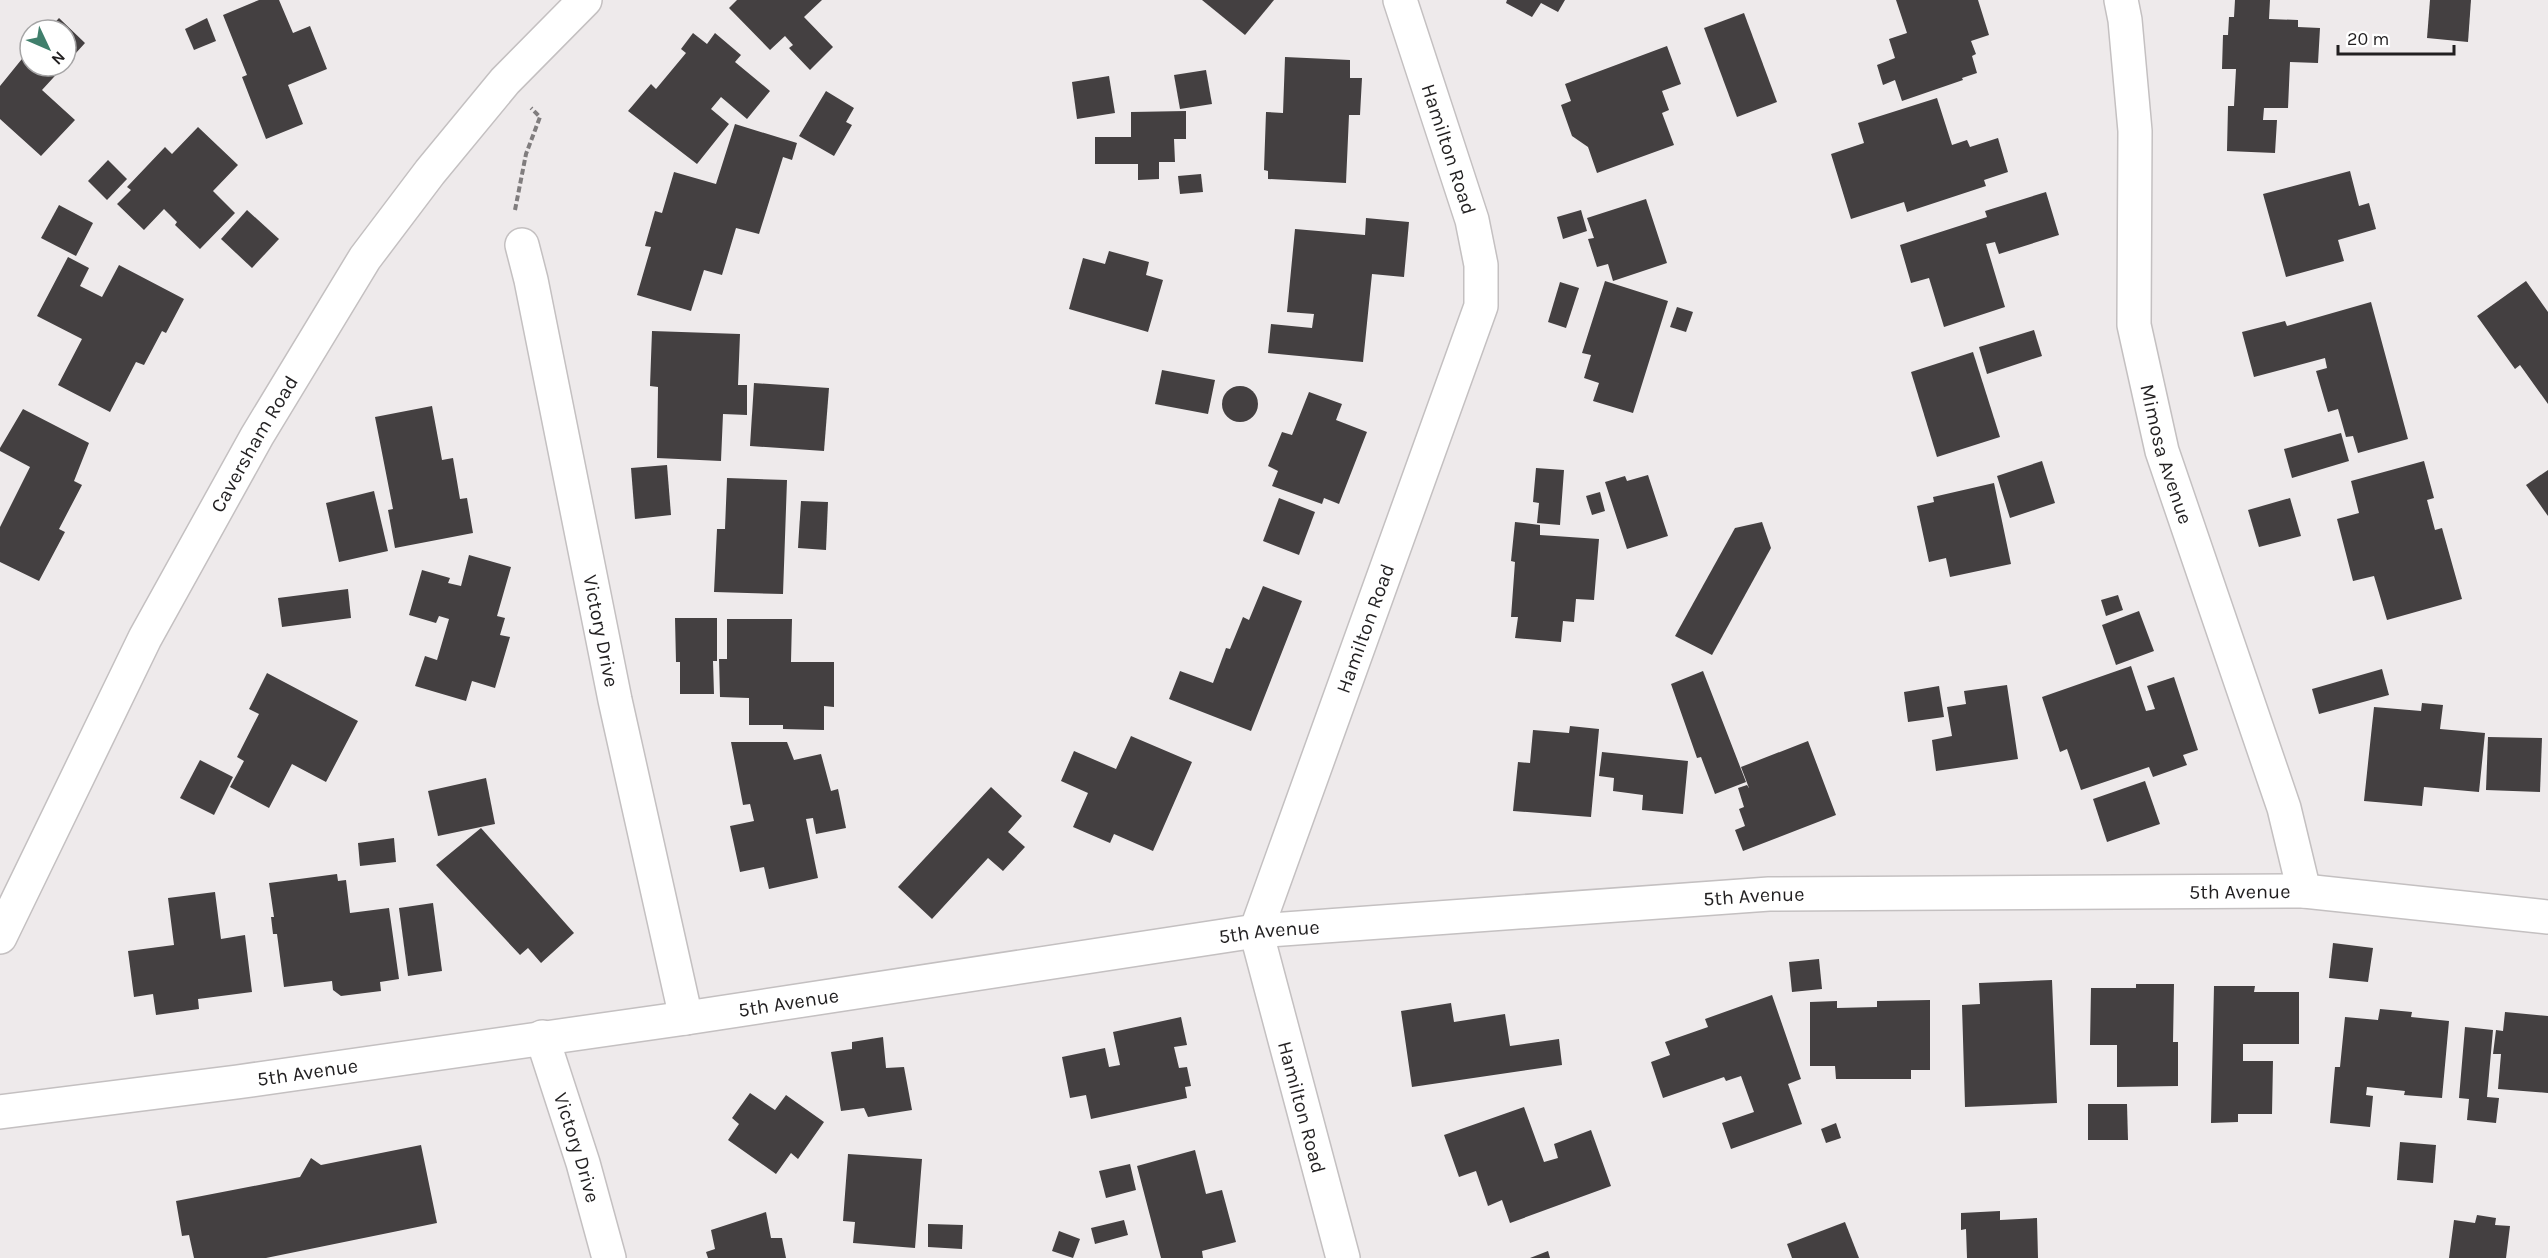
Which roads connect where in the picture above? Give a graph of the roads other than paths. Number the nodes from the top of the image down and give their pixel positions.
1 (585, 0) edge
2 (1400, 0) edge
3 (2121, 0) edge
4 (522, 245) road end
5 (2304, 891) junction
6 (2548, 917) edge
7 (1256, 932) junction
8 (0, 937) edge
9 (686, 1018) junction
10 (542, 1037) junction
11 (0, 1112) edge
12 (609, 1258) edge
13 (1343, 1258) edge

1 - 8 street, Caversham Road
2 - 7 street, Hamilton Road
3 - 5 street, Mimosa Avenue
4 - 9 street, Victory Drive
5 - 6 street, 5th Avenue
5 - 7 street, 5th Avenue
7 - 9 street, 5th Avenue
7 - 13 street, Hamilton Road
9 - 10 street, 5th Avenue
10 - 11 street, 5th Avenue
10 - 12 street, Victory Drive

